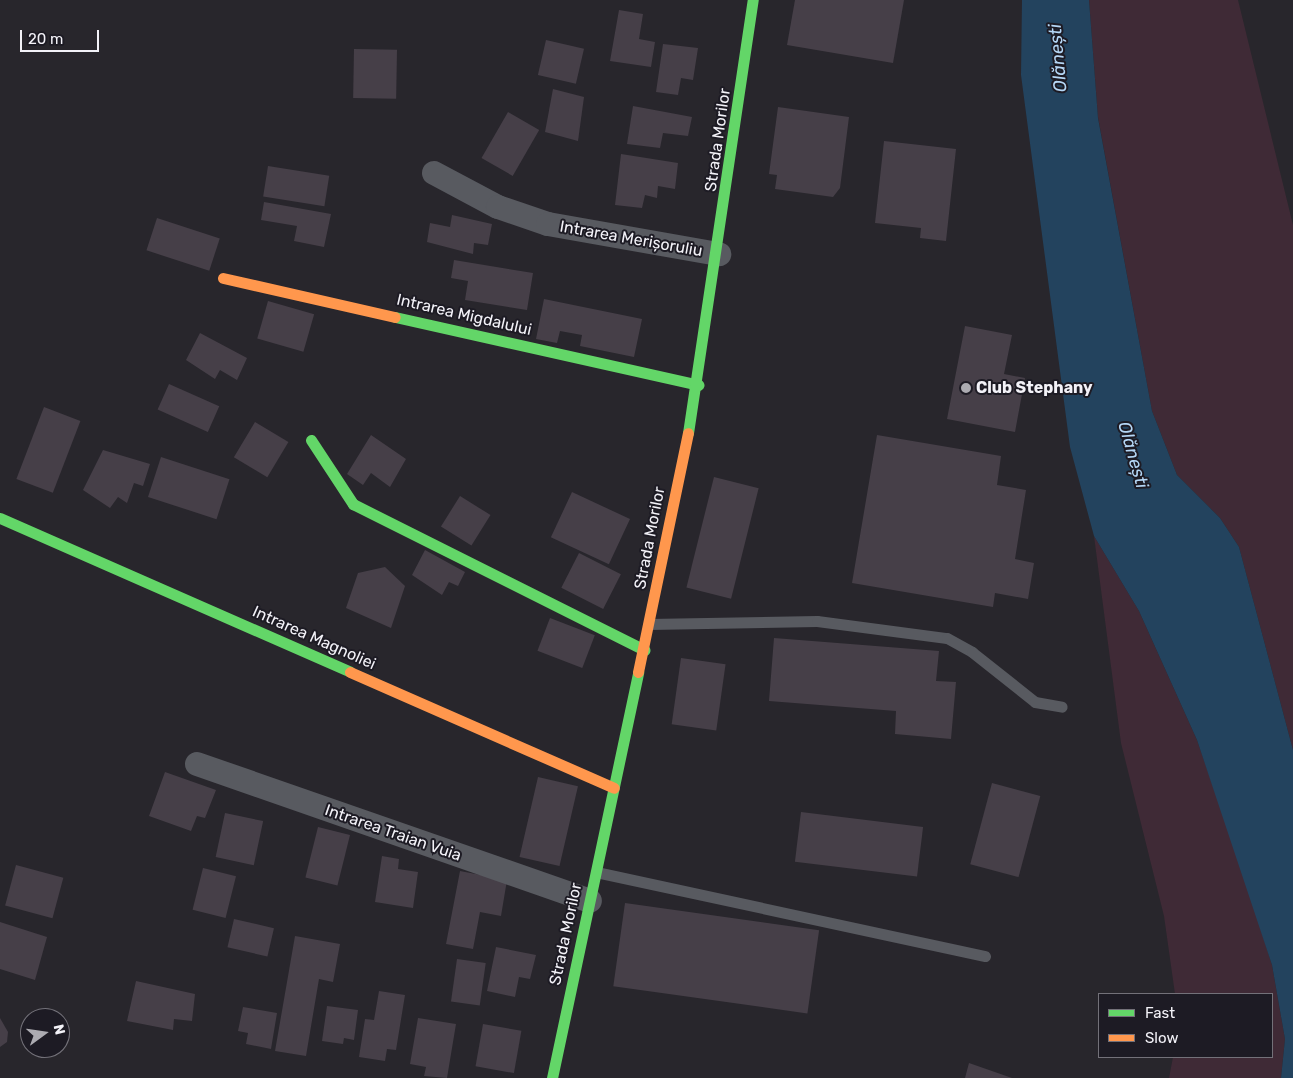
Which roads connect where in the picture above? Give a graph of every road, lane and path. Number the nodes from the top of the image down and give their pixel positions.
1 (753, 0) edge
2 (434, 173) dead end
3 (719, 254) junction
4 (223, 278) dead end
5 (698, 384) junction
6 (312, 440) dead end
7 (0, 518) edge
8 (649, 624) junction
9 (644, 650) junction
10 (1062, 707) dead end
11 (197, 764) dead end
12 (614, 788) junction
13 (596, 872) junction
14 (590, 901) junction
15 (985, 956) dead end
16 (552, 1078) edge

1 - 3 street, Strada Morilor
2 - 3 street, Intrarea Merișoruliu
3 - 5 street, Strada Morilor
4 - 5 street, Intrarea Migdalului
5 - 8 street, Strada Morilor
6 - 9 street
7 - 12 street, Intrarea Magnoliei
8 - 9 street, Strada Morilor
8 - 10 lane
9 - 12 street, Strada Morilor
11 - 14 street, Intrarea Traian Vuia
12 - 13 street, Strada Morilor
13 - 14 street, Strada Morilor
13 - 15 lane
14 - 16 street, Strada Morilor

